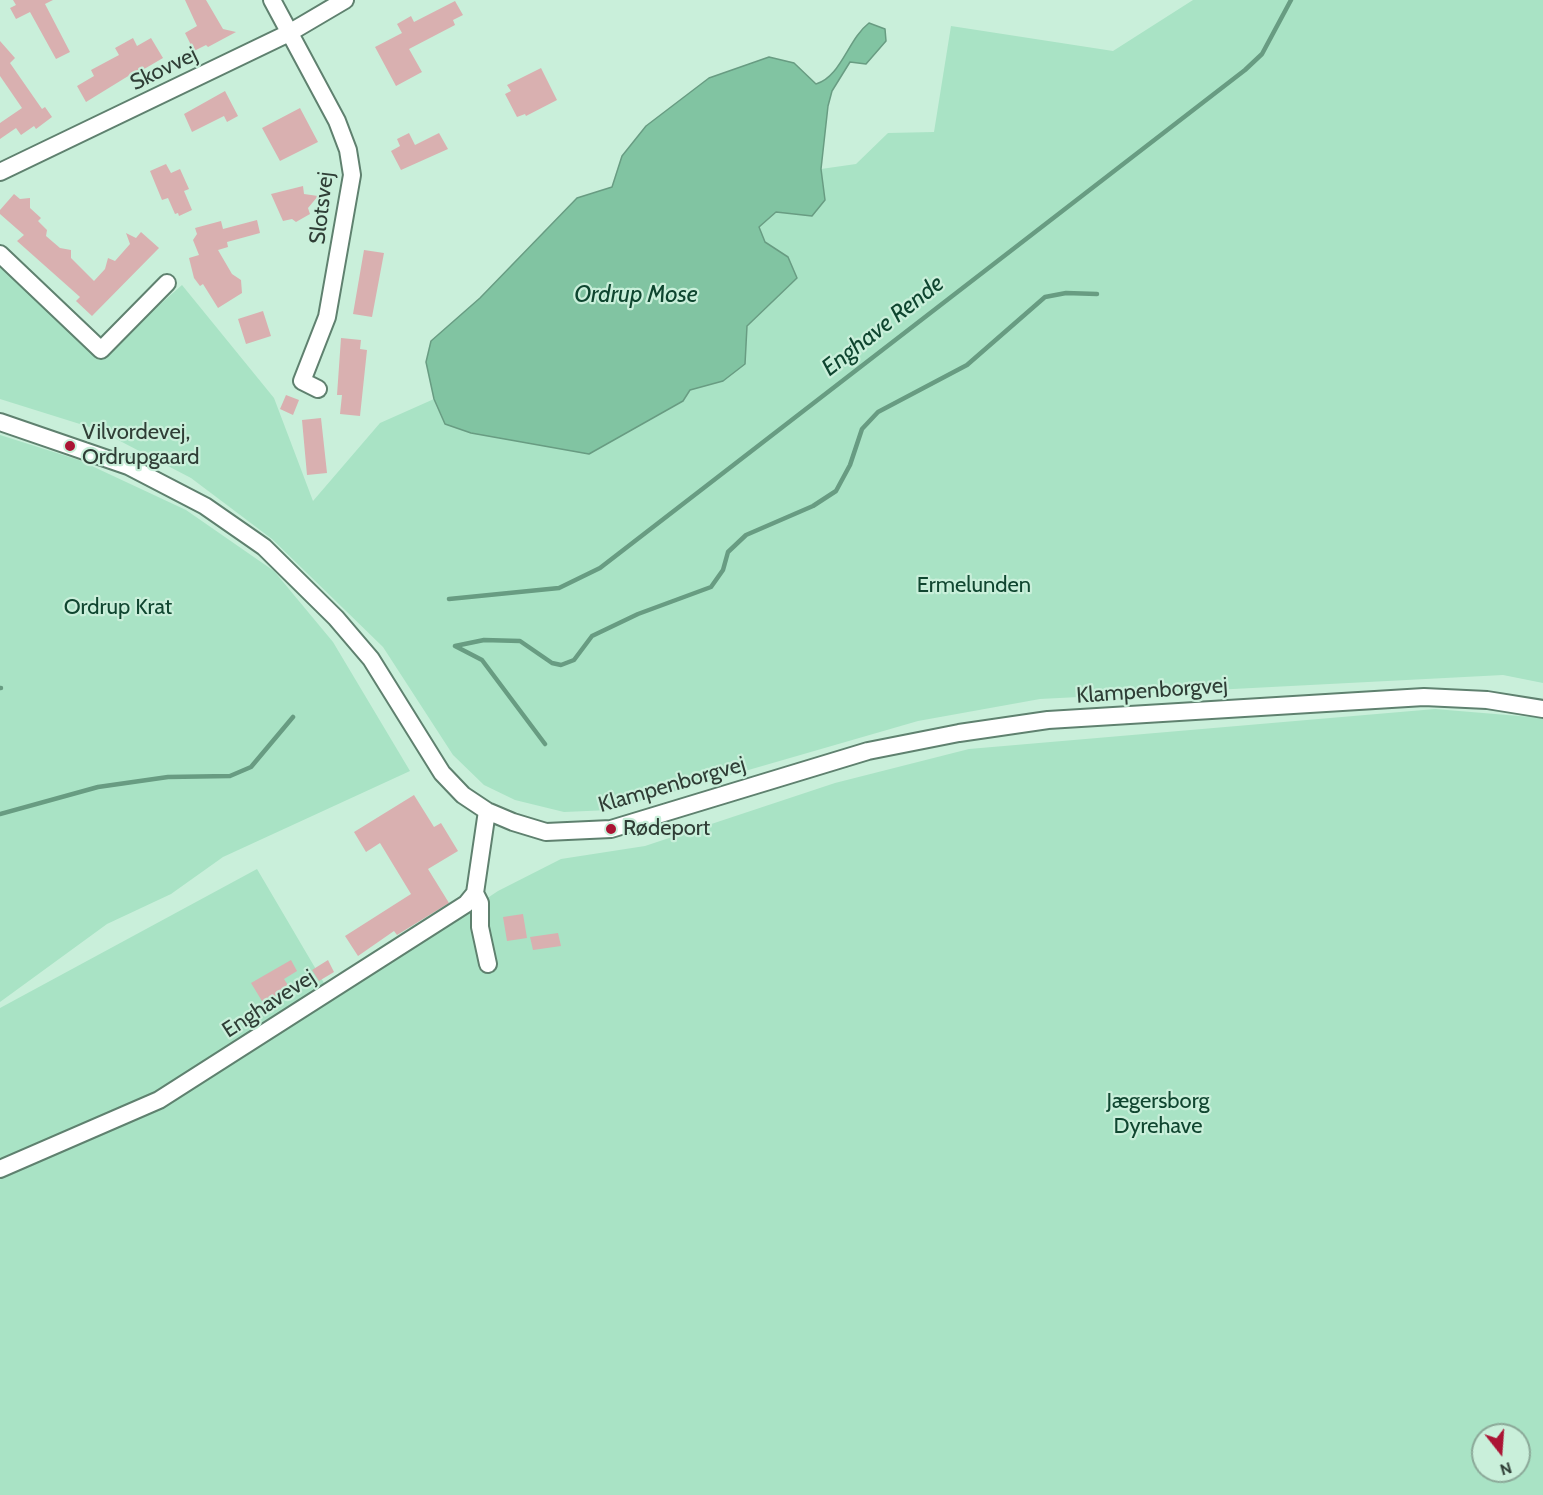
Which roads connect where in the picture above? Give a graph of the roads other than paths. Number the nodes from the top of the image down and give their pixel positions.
1 (272, 0) edge
2 (345, 0) edge
3 (289, 33) junction
4 (0, 172) edge
5 (0, 254) edge
6 (167, 283) dead end
7 (318, 389) dead end
8 (0, 422) edge
9 (1543, 709) edge
10 (487, 811) junction
11 (475, 892) junction
12 (488, 964) dead end
13 (0, 1169) edge

1 - 3 street, Slotsvej
2 - 3 street, Skovvej
3 - 4 street, Skovvej
3 - 7 street, Slotsvej
5 - 6 street
8 - 10 street, Klampenborgvej
9 - 10 street, Klampenborgvej
10 - 11 street
11 - 12 street
11 - 13 street, Enghavevej

